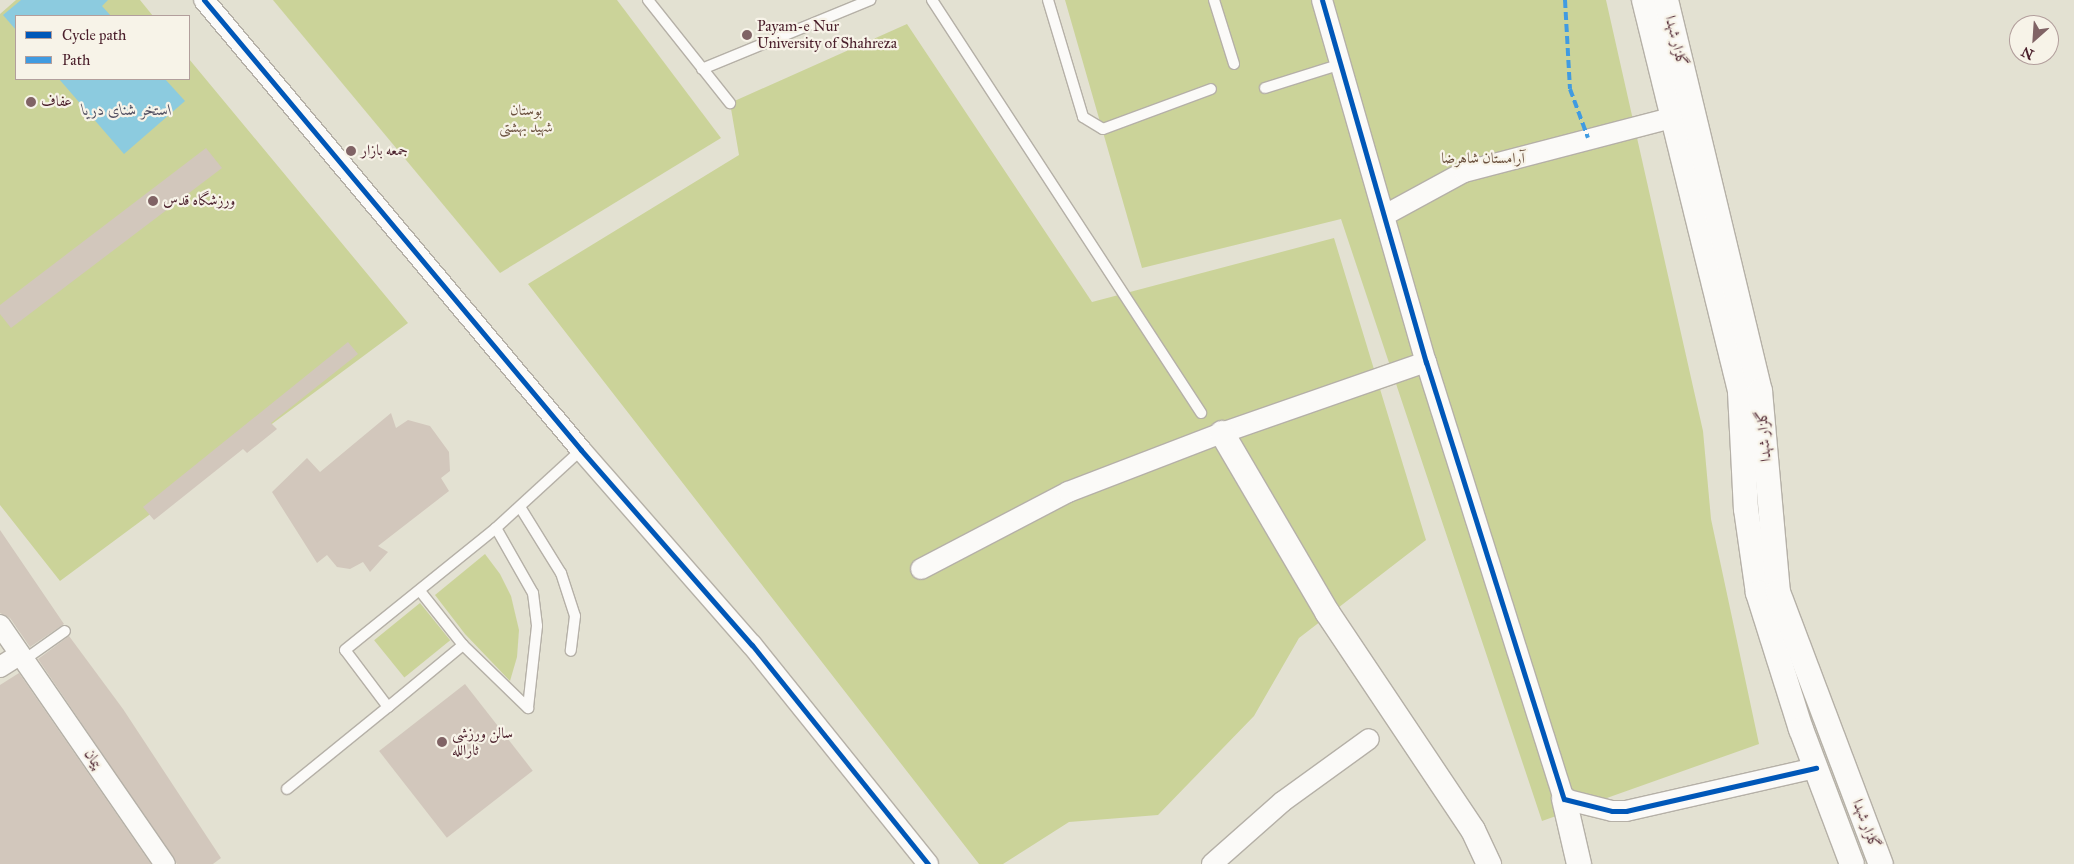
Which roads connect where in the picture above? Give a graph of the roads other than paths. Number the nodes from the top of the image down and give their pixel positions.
1 (204, 0) edge
2 (648, 0) edge
3 (870, 0) edge
4 (932, 0) edge
5 (1048, 0) edge
6 (1214, 0) edge
7 (1322, 0) edge
8 (1644, 0) edge
9 (1666, 0) edge
10 (1234, 64) dead end
11 (1340, 64) junction
12 (702, 69) junction
13 (1264, 88) dead end
14 (1212, 89) dead end
15 (730, 104) dead end
16 (1672, 118) junction
17 (1385, 215) junction
18 (1733, 319) junction
19 (1426, 362) junction
20 (1201, 413) dead end
21 (1222, 433) junction
22 (581, 450) junction
23 (520, 507) junction
24 (496, 528) junction
25 (921, 568) dead end
26 (420, 591) junction
27 (0, 625) edge
28 (65, 630) dead end
29 (463, 645) junction
30 (571, 650) dead end
31 (22, 657) junction
32 (0, 667) edge
33 (388, 707) junction
34 (1369, 739) dead end
35 (1816, 768) junction
36 (287, 789) dead end
37 (1564, 799) junction
38 (165, 864) edge
39 (928, 864) edge
40 (1212, 864) edge
41 (1489, 864) edge
42 (1579, 864) edge
43 (1852, 864) edge
44 (1881, 864) edge

1 - 22 street
2 - 12 lane
3 - 12 lane
4 - 20 lane
5 - 14 lane
6 - 10 lane
7 - 11 street
8 - 16 street, گلزار شهدا
9 - 18 street, گلزار شهدا
11 - 13 lane
11 - 17 street
12 - 15 lane
16 - 17 street
16 - 18 street, گلزار شهدا
17 - 19 street
18 - 35 street, گلزار شهدا
18 - 44 street, گلزار شهدا
19 - 21 street
19 - 37 street
21 - 25 street
21 - 41 street
22 - 23 lane
22 - 39 street
23 - 24 lane
23 - 30 lane
24 - 26 lane
24 - 29 lane
26 - 29 lane
26 - 33 lane
27 - 31 street, پیمان
28 - 31 lane
29 - 33 lane
31 - 32 street
31 - 38 street, پیمان
33 - 36 lane
34 - 40 street
35 - 37 street
35 - 43 street, گلزار شهدا
37 - 42 street

